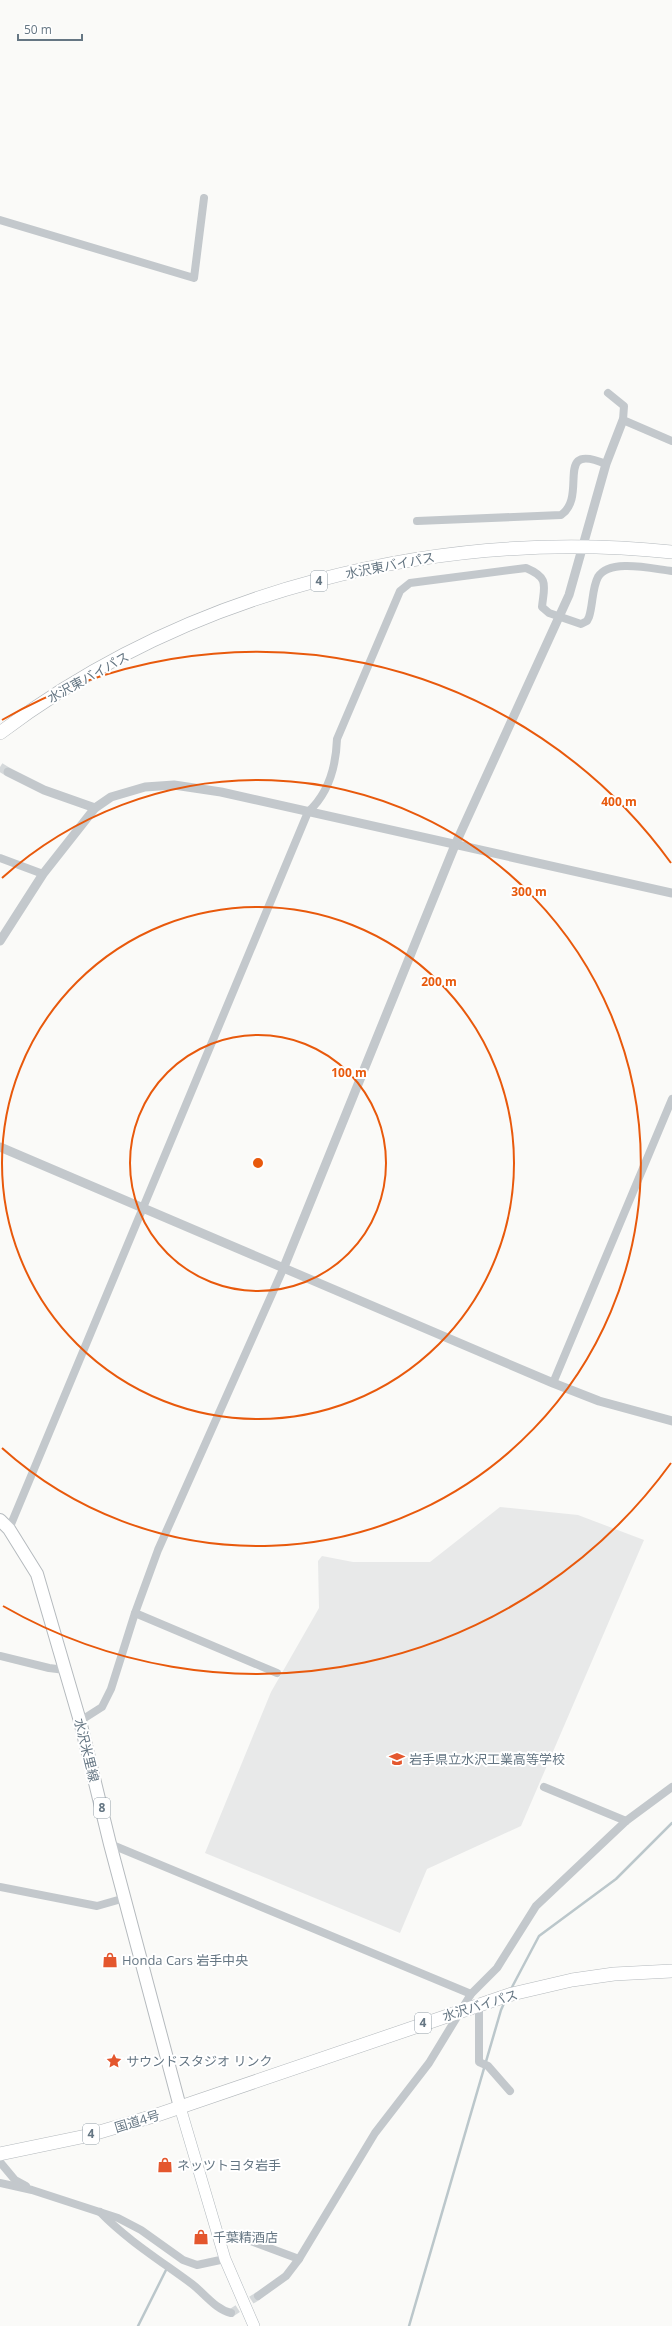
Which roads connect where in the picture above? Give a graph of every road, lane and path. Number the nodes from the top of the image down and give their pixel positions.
1 (204, 198) dead end
2 (0, 220) edge
3 (608, 393) dead end
4 (623, 420) junction
5 (672, 441) edge
6 (606, 464) junction
7 (417, 521) dead end
8 (583, 546) junction
9 (672, 552) edge
10 (672, 571) edge
11 (560, 618) junction
12 (26, 713) junction
13 (0, 729) edge
14 (0, 733) edge
15 (8, 772) tunnel mouth
16 (94, 808) junction
17 (308, 812) junction
18 (455, 845) junction
19 (0, 858) edge
20 (43, 874) junction
21 (672, 893) edge
22 (0, 941) edge
23 (672, 1099) edge
24 (0, 1147) edge
25 (143, 1208) junction
26 (284, 1267) junction
27 (554, 1383) junction
28 (672, 1421) edge
29 (0, 1520) edge
30 (9, 1529) junction
31 (135, 1613) junction
32 (0, 1656) edge
33 (65, 1670) junction
34 (277, 1673) dead end
35 (80, 1721) junction
36 (544, 1787) dead end
37 (672, 1787) edge
38 (626, 1821) junction
39 (110, 1844) junction
40 (0, 1887) edge
41 (125, 1898) junction
42 (672, 1971) edge
43 (471, 1994) junction
44 (479, 2006) junction
45 (463, 2010) junction
46 (510, 2091) dead end
47 (180, 2106) junction
48 (0, 2154) edge
49 (0, 2162) edge
50 (0, 2183) edge
51 (32, 2190) junction
52 (98, 2210) junction
53 (218, 2239) junction
54 (299, 2259) junction
55 (225, 2260) junction
56 (258, 2296) tunnel mouth
57 (231, 2313) dead end
58 (254, 2326) edge

1 - 2 street
3 - 4 street
4 - 5 street
4 - 6 street
6 - 7 street
6 - 8 street
8 - 9 highway, 水沢東バイパス / 4
8 - 11 street
8 - 12 highway, 水沢東バイパス / 4
10 - 11 street
11 - 17 street
11 - 18 street
12 - 13 highway
12 - 14 highway, 水沢東バイパス / 4
15 - 16 street
16 - 17 street
16 - 20 street
17 - 18 street
17 - 25 street
18 - 21 street
18 - 26 street
19 - 20 street
20 - 22 street
23 - 27 street
24 - 25 street
25 - 26 street
25 - 30 street
26 - 27 street
26 - 31 street
27 - 28 street
29 - 30 main road, 水沢米里線 / 8
30 - 33 main road, 水沢米里線 / 8
31 - 34 street
31 - 35 street
32 - 33 street
33 - 35 main road, 水沢米里線 / 8
35 - 39 main road, 水沢米里線 / 8
36 - 38 street
37 - 38 street
38 - 43 street
39 - 41 main road, 水沢米里線 / 8
39 - 43 street
40 - 41 street
41 - 47 main road, 水沢米里線 / 8
42 - 44 highway, 水沢バイパス / 4
43 - 45 street
44 - 45 highway, 水沢バイパス / 4
44 - 46 street
45 - 47 highway, 水沢バイパス / 4
45 - 54 street
47 - 48 highway, 国道4号 / 4
47 - 53 main road
49 - 51 street
50 - 51 street
51 - 52 street
52 - 55 street
52 - 57 street
53 - 54 street
53 - 55 main road
54 - 56 street
55 - 58 main road

